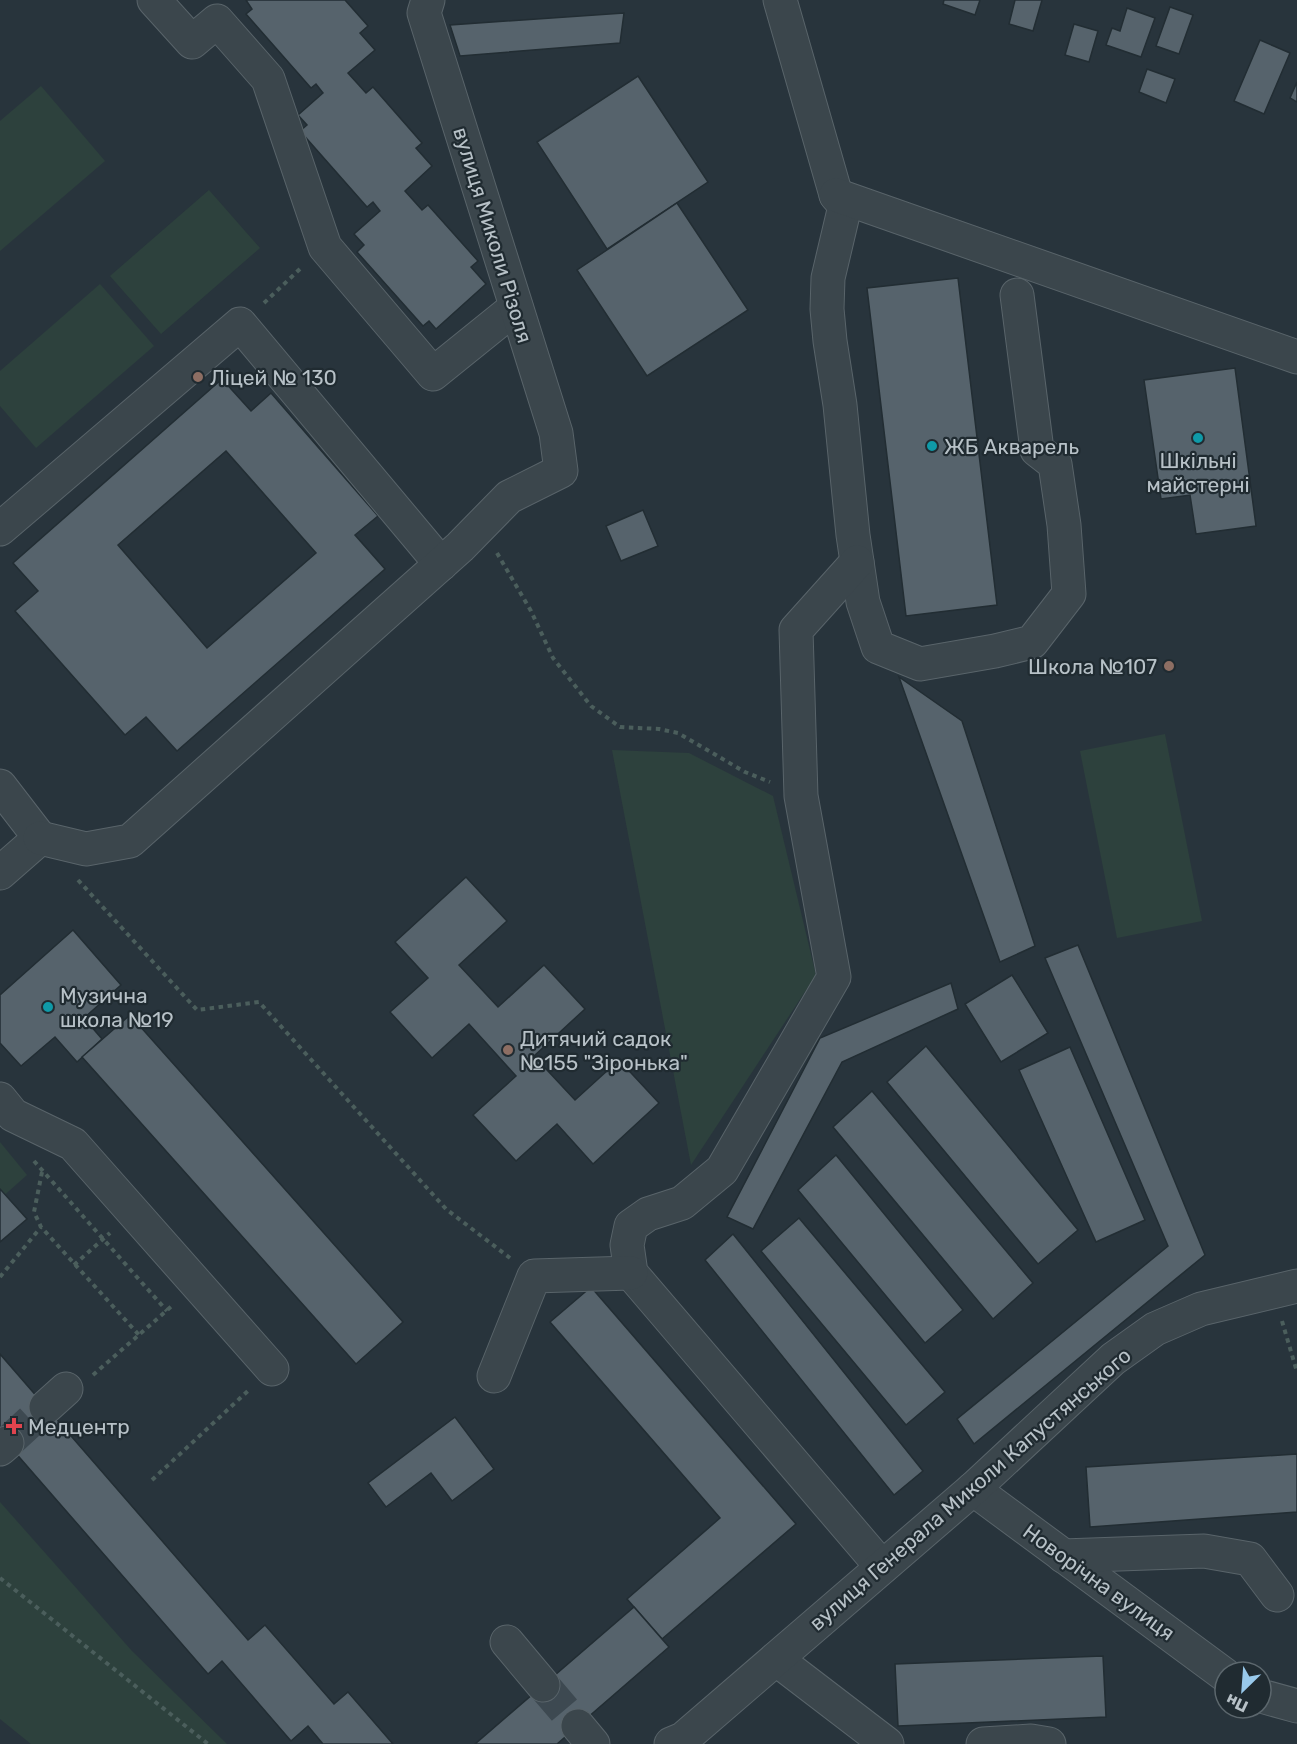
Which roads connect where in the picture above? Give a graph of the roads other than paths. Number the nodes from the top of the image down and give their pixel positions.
1 (154, 0) edge
2 (780, 0) edge
3 (424, 4) edge
4 (836, 195) junction
5 (1017, 295) dead end
6 (516, 306) junction
7 (1297, 357) edge
8 (0, 529) edge
9 (857, 562) junction
10 (441, 564) junction
11 (0, 786) edge
12 (40, 838) junction
13 (0, 873) edge
14 (0, 1099) edge
15 (631, 1273) junction
16 (1285, 1289) edge
17 (272, 1369) road end
18 (494, 1376) dead end
19 (973, 1490) junction
20 (1063, 1556) junction
21 (882, 1567) junction
22 (1277, 1595) dead end
23 (507, 1642) dead end
24 (776, 1659) junction
25 (1213, 1666) edge
26 (543, 1685) tunnel mouth
27 (1273, 1699) edge
28 (1297, 1706) edge
29 (671, 1744) edge
30 (887, 1744) edge
31 (984, 1744) edge
32 (1049, 1744) edge

1 - 6 street
2 - 4 street
3 - 6 street, вулиця Миколи Різоля
4 - 7 street
4 - 9 street
5 - 9 street
6 - 10 street, вулиця Миколи Різоля
8 - 10 street
9 - 15 street
10 - 12 street
11 - 12 street
12 - 13 street
14 - 17 street
15 - 18 street
15 - 21 street
16 - 19 street, вулиця Генерала Миколи Капустянського
19 - 20 street, Новорічна вулиця
19 - 21 street, вулиця Генерала Миколи Капустянського
20 - 22 street
20 - 25 street, Новорічна вулиця
21 - 24 street, вулиця Генерала Миколи Капустянського
23 - 26 street
24 - 29 street, вулиця Генерала Миколи Капустянського
24 - 30 street
27 - 28 street
31 - 32 street

